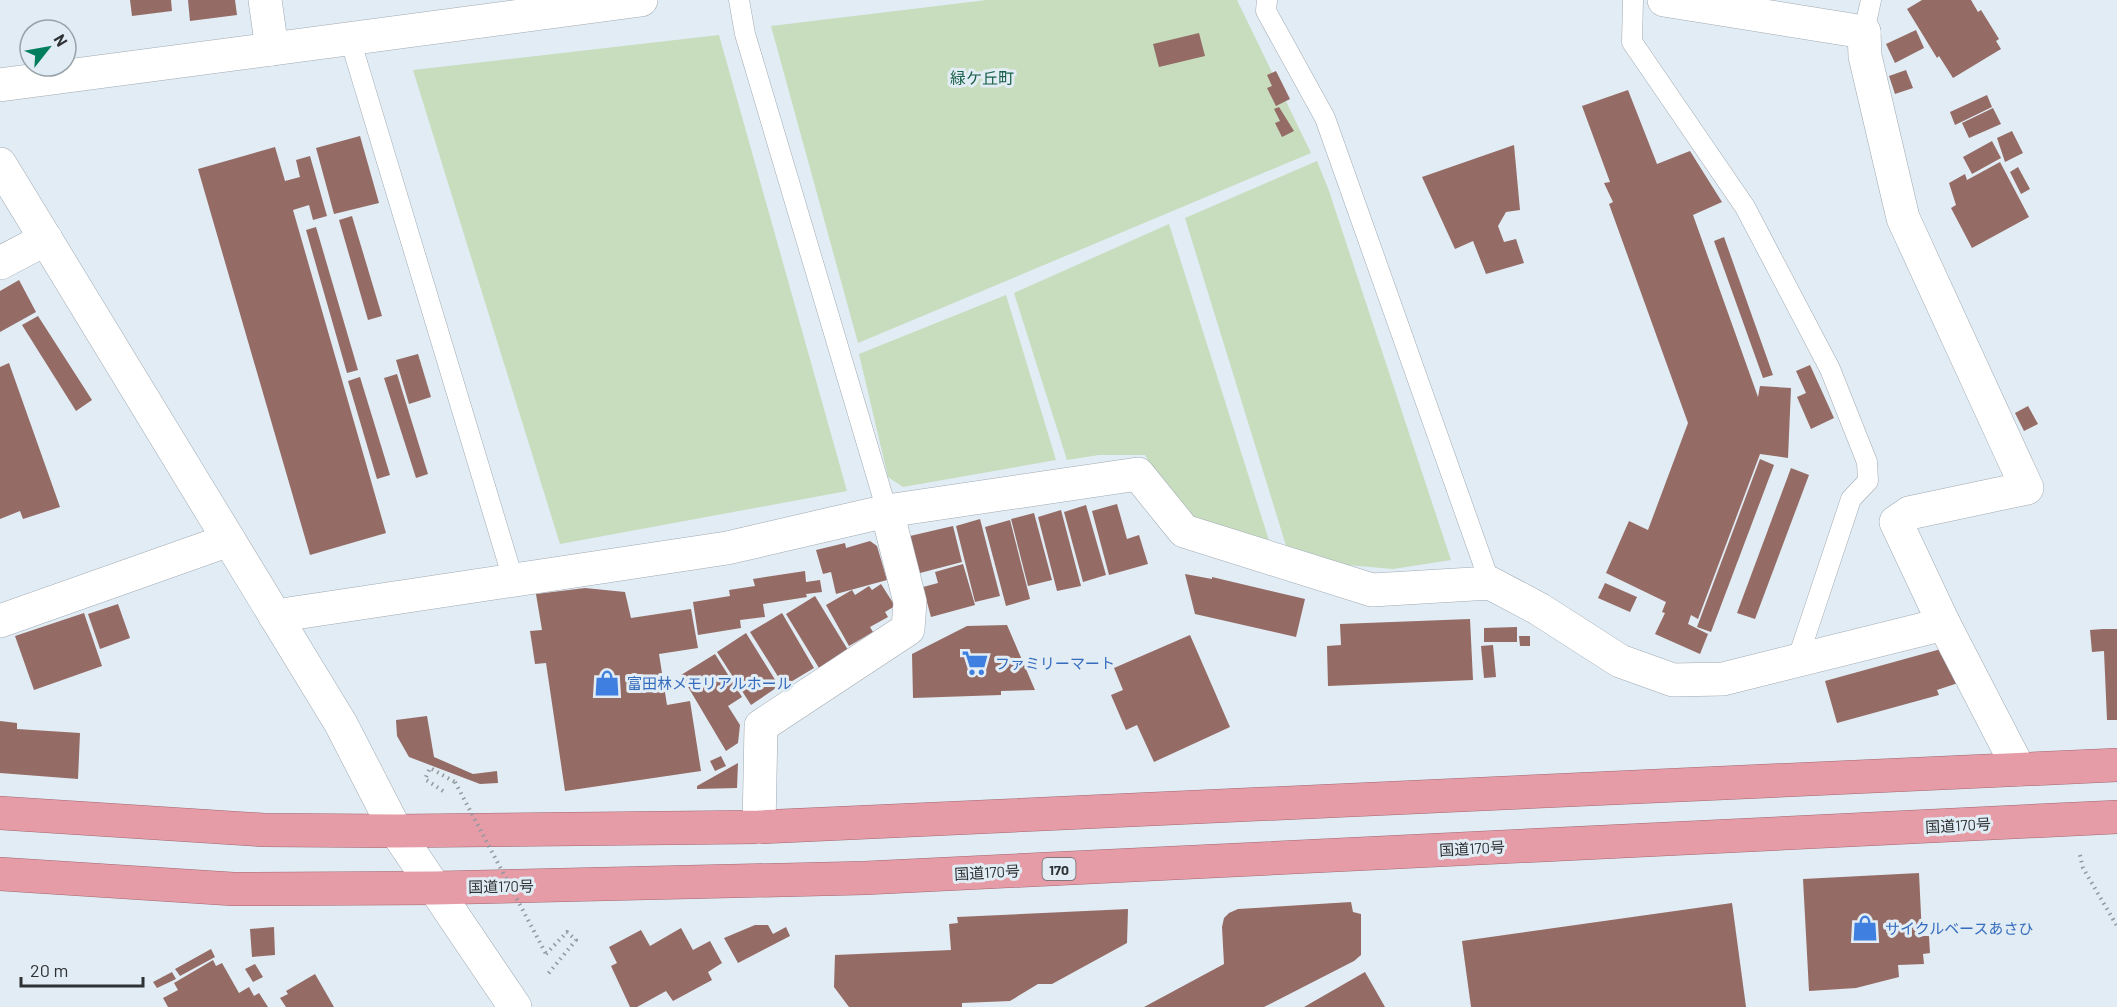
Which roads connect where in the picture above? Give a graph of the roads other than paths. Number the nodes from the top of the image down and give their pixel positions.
1 (265, 0) edge
2 (641, 0) edge
3 (739, 0) edge
4 (1267, 0) edge
5 (1633, 0) edge
6 (1664, 0) edge
7 (1870, 0) edge
8 (1864, 32) junction
9 (350, 39) junction
10 (272, 49) junction
11 (0, 85) edge
12 (0, 164) edge
13 (46, 239) junction
14 (0, 263) edge
15 (887, 511) junction
16 (229, 540) junction
17 (513, 579) junction
18 (1490, 583) junction
19 (275, 616) junction
20 (0, 621) edge
21 (1944, 624) junction
22 (1797, 661) junction
23 (2117, 765) edge
24 (2019, 769) junction
25 (0, 813) edge
26 (2117, 817) edge
27 (759, 827) junction
28 (396, 831) junction
29 (0, 874) edge
30 (434, 888) junction
31 (515, 1007) edge

1 - 10 street
2 - 9 street
3 - 15 lane
4 - 18 lane
5 - 22 lane
6 - 8 street
7 - 8 lane
8 - 21 street
9 - 10 street
9 - 17 lane
10 - 11 street
12 - 13 street
13 - 14 street
13 - 16 street
15 - 17 street
15 - 18 street
15 - 27 street
16 - 19 street
16 - 20 street
17 - 19 street
18 - 22 street
19 - 28 street
21 - 22 street
21 - 24 street
23 - 24 highway
24 - 27 highway
25 - 28 highway
26 - 30 highway, 国道170号 / 170
27 - 28 highway
28 - 30 street
29 - 30 highway, 国道170号 / 170
30 - 31 street

